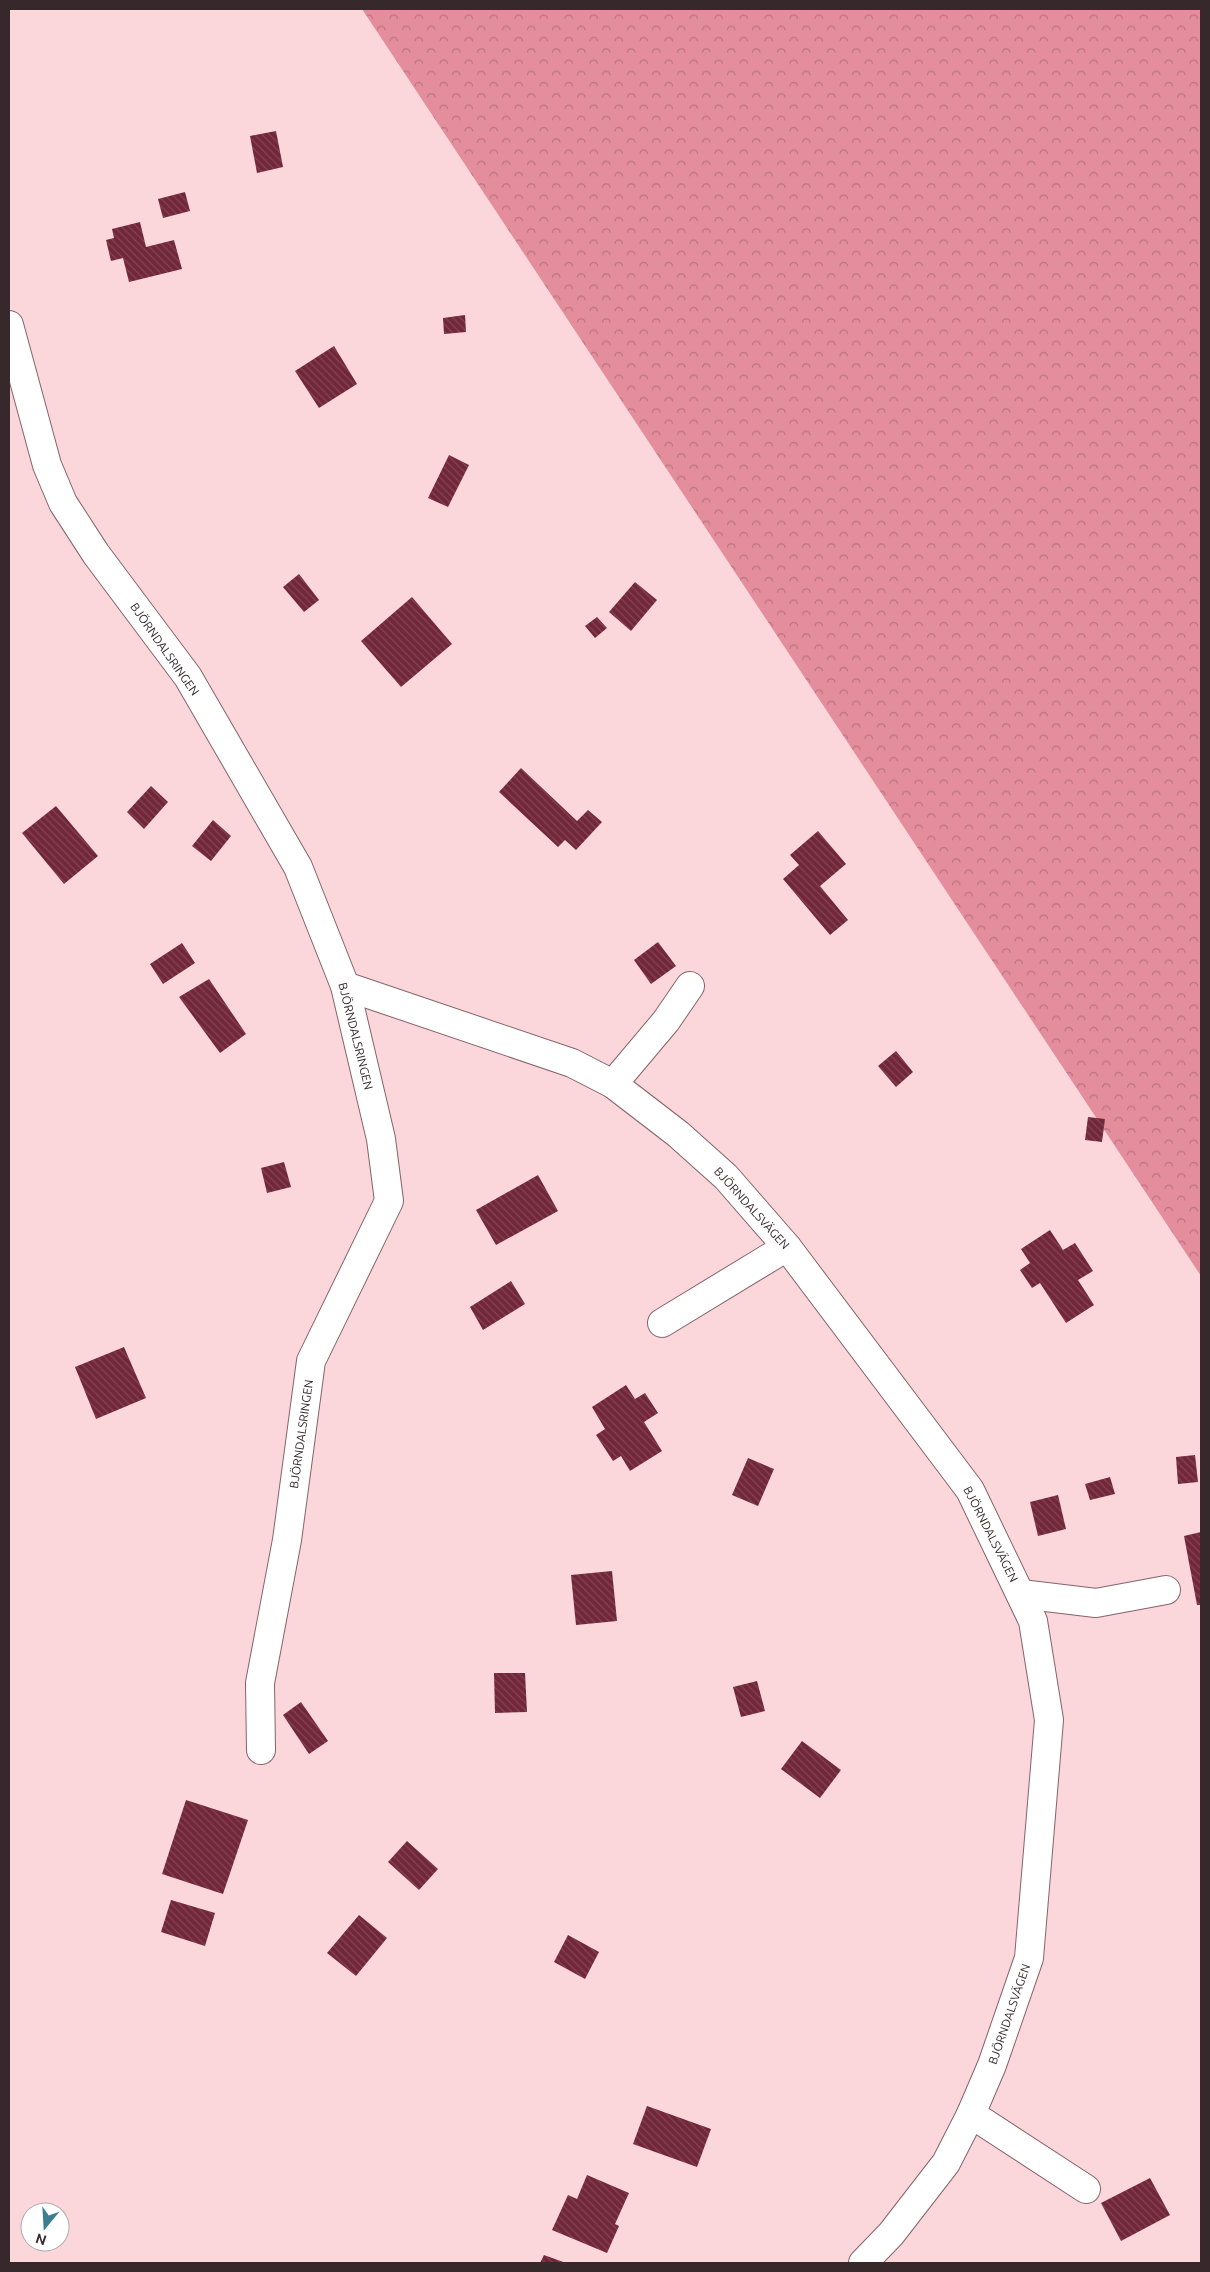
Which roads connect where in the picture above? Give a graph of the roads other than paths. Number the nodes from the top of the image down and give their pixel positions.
1 (9, 324) edge
2 (345, 986) junction
3 (690, 986) dead end
4 (612, 1084) junction
5 (787, 1247) junction
6 (662, 1323) dead end
7 (1166, 1590) dead end
8 (1021, 1594) junction
9 (261, 1750) dead end
10 (971, 2114) junction
11 (1086, 2189) dead end
12 (863, 2263) edge

1 - 2 street, BJÖRNDALSRINGEN
2 - 4 street, BJÖRNDALSVÄGEN
2 - 9 street, BJÖRNDALSRINGEN
3 - 4 street
4 - 5 street, BJÖRNDALSVÄGEN
5 - 6 street
5 - 8 street, BJÖRNDALSVÄGEN
7 - 8 street
8 - 10 street, BJÖRNDALSVÄGEN
10 - 11 street
10 - 12 street, BJÖRNDALSVÄGEN

